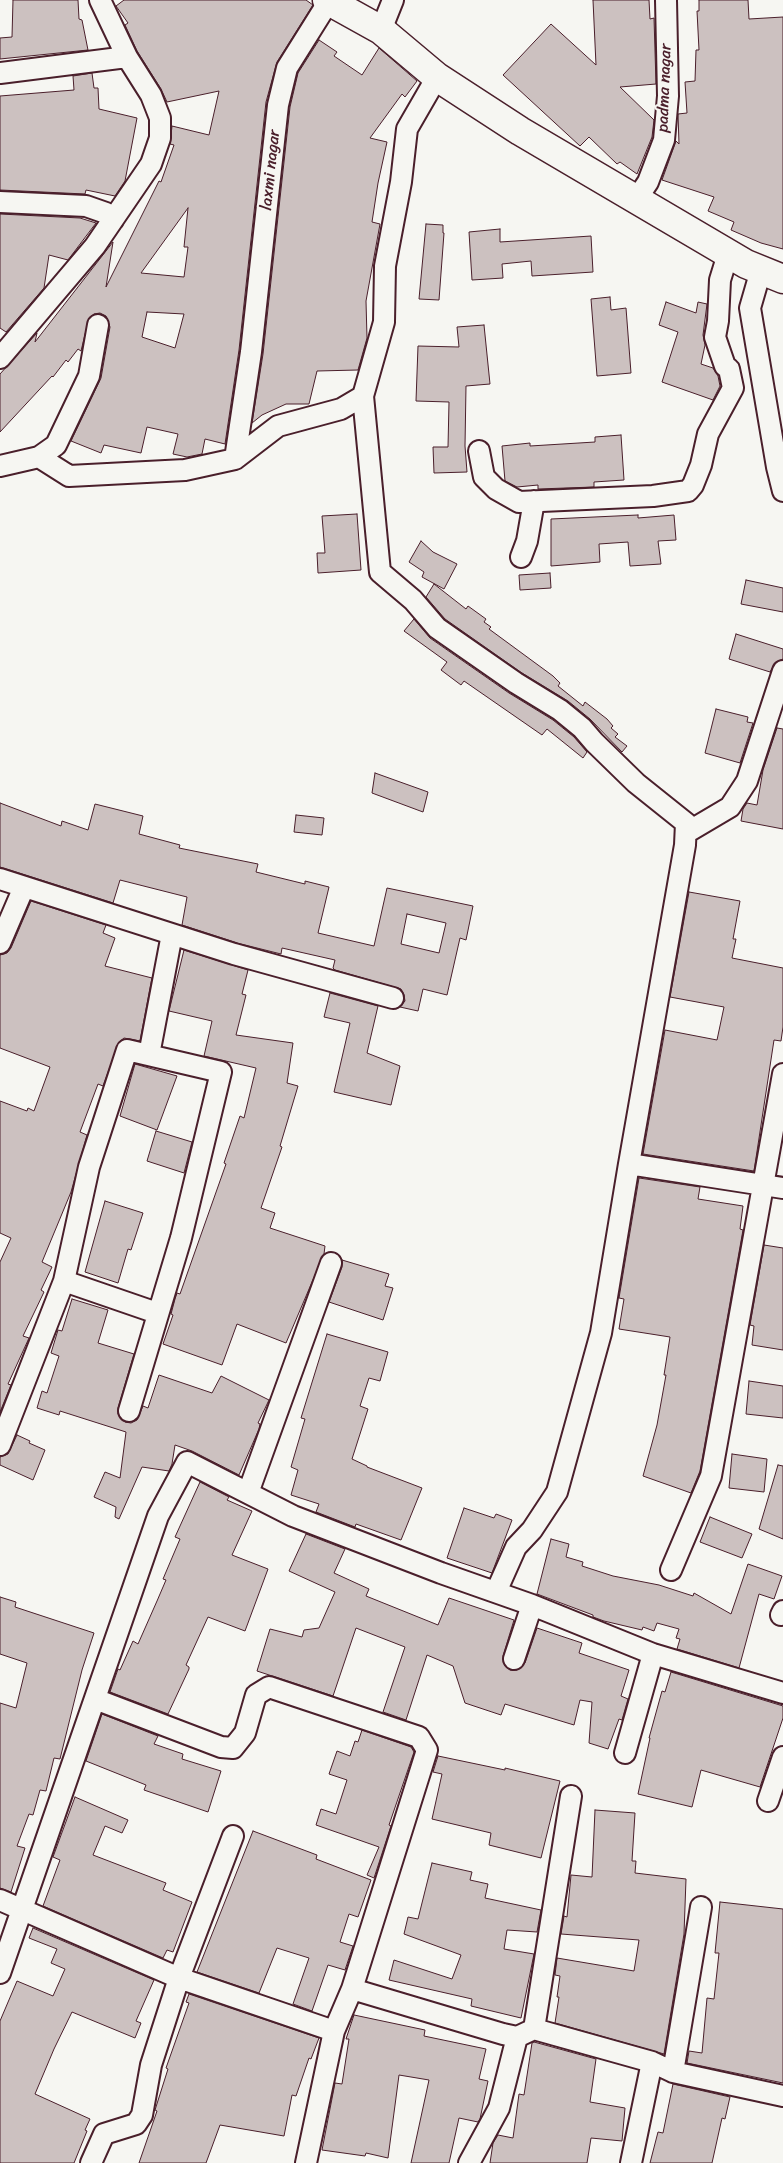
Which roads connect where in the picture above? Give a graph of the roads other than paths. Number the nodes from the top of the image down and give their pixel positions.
1 (100, 0) edge
2 (328, 0) edge
3 (393, 0) edge
4 (666, 0) edge
5 (381, 30) junction
6 (127, 57) junction
7 (0, 73) edge
8 (437, 77) junction
9 (636, 200) junction
10 (0, 202) edge
11 (113, 220) junction
12 (728, 254) junction
13 (772, 274) edge
14 (98, 325) dead end
15 (0, 358) edge
16 (363, 396) junction
17 (479, 451) dead end
18 (39, 457) junction
19 (235, 459) junction
20 (0, 466) edge
21 (783, 491) edge
22 (534, 501) junction
23 (521, 557) dead end
24 (783, 671) edge
25 (686, 833) junction
26 (0, 880) edge
27 (24, 887) junction
28 (172, 934) junction
29 (0, 943) edge
30 (393, 998) dead end
31 (149, 1055) junction
32 (783, 1074) edge
33 (629, 1164) junction
34 (762, 1185) junction
35 (783, 1188) edge
36 (331, 1263) dead end
37 (64, 1281) junction
38 (157, 1313) junction
39 (128, 1411) dead end
40 (0, 1446) edge
41 (248, 1493) junction
42 (671, 1570) dead end
43 (496, 1592) junction
44 (532, 1605) junction
45 (653, 1654) junction
46 (514, 1659) dead end
47 (783, 1693) edge
48 (95, 1699) junction
49 (625, 1753) dead end
50 (783, 1757) edge
51 (571, 1796) dead end
52 (768, 1801) dead end
53 (233, 1836) dead end
54 (0, 1900) edge
55 (701, 1907) dead end
56 (22, 1911) junction
57 (0, 1973) edge
58 (179, 1978) junction
59 (352, 1989) junction
60 (334, 2031) junction
61 (526, 2033) junction
62 (652, 2062) junction
63 (673, 2072) junction
64 (783, 2096) edge
65 (90, 2163) edge
66 (306, 2163) edge
67 (470, 2163) edge
68 (631, 2163) edge

1 - 6 street
2 - 5 street
2 - 19 street, laxmi nagar
3 - 5 street
4 - 9 street, padma nagar
5 - 8 street
6 - 7 street
6 - 11 street
8 - 9 street
8 - 16 street
9 - 12 street
10 - 11 street
11 - 15 street
12 - 13 street
12 - 22 street
13 - 21 street
14 - 18 street
16 - 19 street
16 - 25 street
17 - 22 street
18 - 19 street
18 - 20 street
22 - 23 street
24 - 25 street
25 - 33 street
26 - 27 street
27 - 28 street
27 - 29 street
28 - 30 street
28 - 31 street
31 - 37 street
31 - 38 street
32 - 34 street
33 - 34 street
33 - 43 street
34 - 35 street
34 - 42 street
36 - 41 street
37 - 38 street
37 - 40 street
38 - 39 street
41 - 43 street
41 - 48 street
43 - 44 street
44 - 45 street
44 - 46 street
45 - 47 street
45 - 49 street
48 - 56 street
48 - 59 street
50 - 52 street
51 - 61 street
53 - 58 street
54 - 56 street
55 - 63 street
56 - 57 street
56 - 58 street
58 - 60 street
58 - 65 street
59 - 60 street
59 - 61 street
60 - 66 street
61 - 62 street
61 - 67 street
62 - 63 street
62 - 68 street
63 - 64 street

